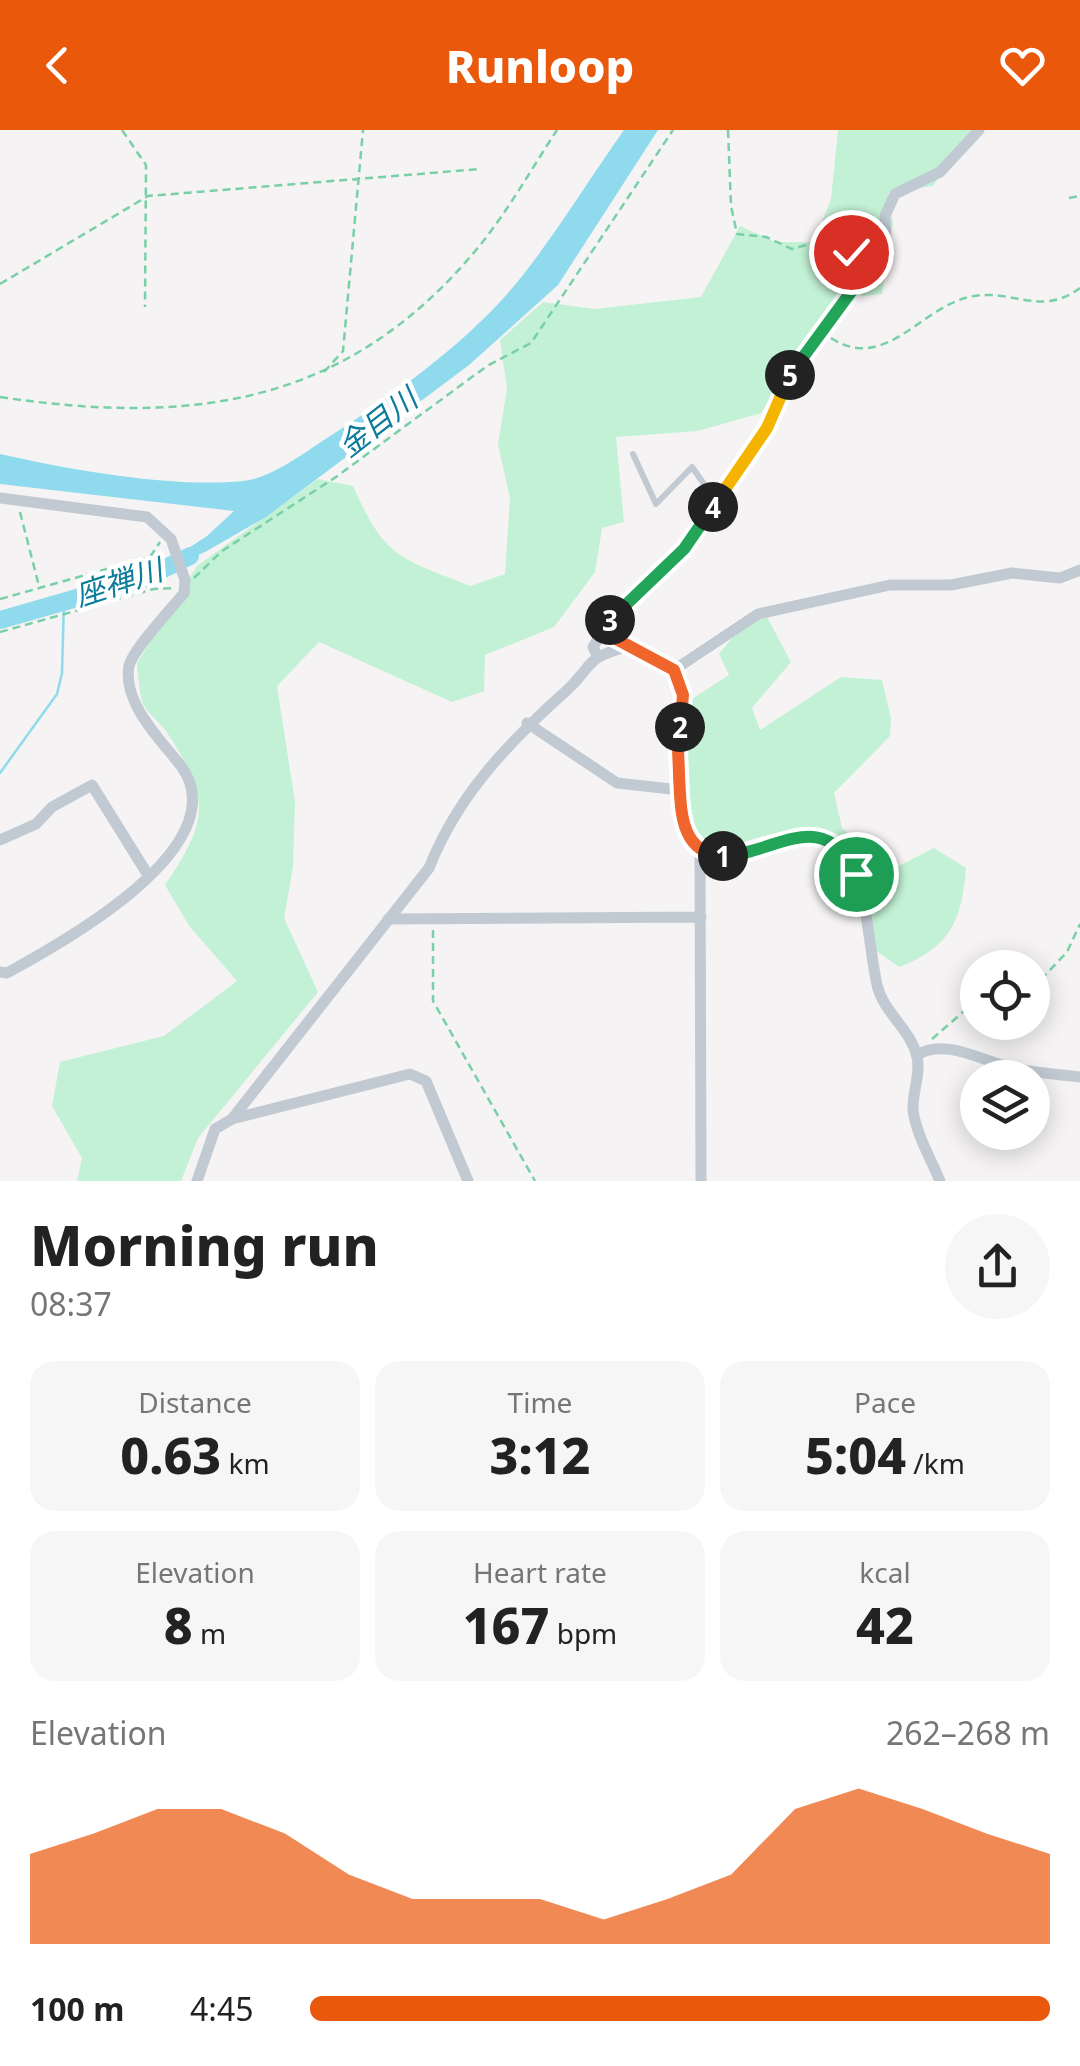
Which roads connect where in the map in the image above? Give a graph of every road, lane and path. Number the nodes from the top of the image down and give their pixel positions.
1 (122, 130) edge
2 (363, 130) edge
3 (557, 130) edge
4 (673, 130) edge
5 (728, 130) edge
6 (980, 130) edge
7 (480, 170) dead end
8 (360, 178) junction
9 (148, 196) junction
10 (1080, 196) edge
11 (1069, 198) dead end
12 (884, 248) junction
13 (0, 284) edge
14 (1080, 288) edge
15 (146, 307) dead end
16 (821, 332) junction
17 (323, 373) junction
18 (0, 397) edge
19 (633, 454) dead end
20 (0, 498) edge
21 (17, 500) junction
22 (716, 502) junction
23 (169, 536) junction
24 (1080, 570) edge
25 (185, 584) junction
26 (40, 588) junction
27 (0, 599) edge
28 (0, 632) edge
29 (603, 632) junction
30 (626, 646) junction
31 (597, 655) junction
32 (674, 670) junction
33 (527, 723) junction
34 (680, 790) junction
35 (0, 840) edge
36 (700, 850) junction
37 (148, 875) junction
38 (700, 917) junction
39 (388, 919) junction
40 (434, 919) junction
41 (1080, 924) edge
42 (1050, 971) edge
43 (0, 972) edge
44 (960, 1015) edge
45 (921, 1052) junction
46 (1080, 1077) edge
47 (232, 1119) junction
48 (197, 1181) edge
49 (468, 1181) edge
50 (535, 1181) edge
51 (701, 1181) edge
52 (940, 1181) edge

1 - 9 path
2 - 8 path
3 - 17 path
4 - 25 path
5 - 12 path
6 - 12 street
7 - 8 path
8 - 9 path
8 - 17 path
9 - 13 path
9 - 15 path
10 - 11 path
12 - 16 street
14 - 16 path
16 - 22 street
17 - 18 path
19 - 22 lane
20 - 21 street
21 - 23 street
21 - 26 path
22 - 29 street
23 - 25 street
23 - 26 path
24 - 32 street
25 - 28 path
25 - 37 street
26 - 27 path
29 - 30 street
29 - 31 street
30 - 31 street
30 - 32 street
31 - 33 street
32 - 34 street
33 - 34 street
33 - 39 street
34 - 36 street
35 - 37 street
36 - 38 street
36 - 45 street
37 - 43 street
38 - 40 street
38 - 51 street
39 - 40 street
39 - 47 street
40 - 50 path
41 - 42 path
44 - 45 path
45 - 46 street
45 - 52 street
47 - 48 street
47 - 49 street

